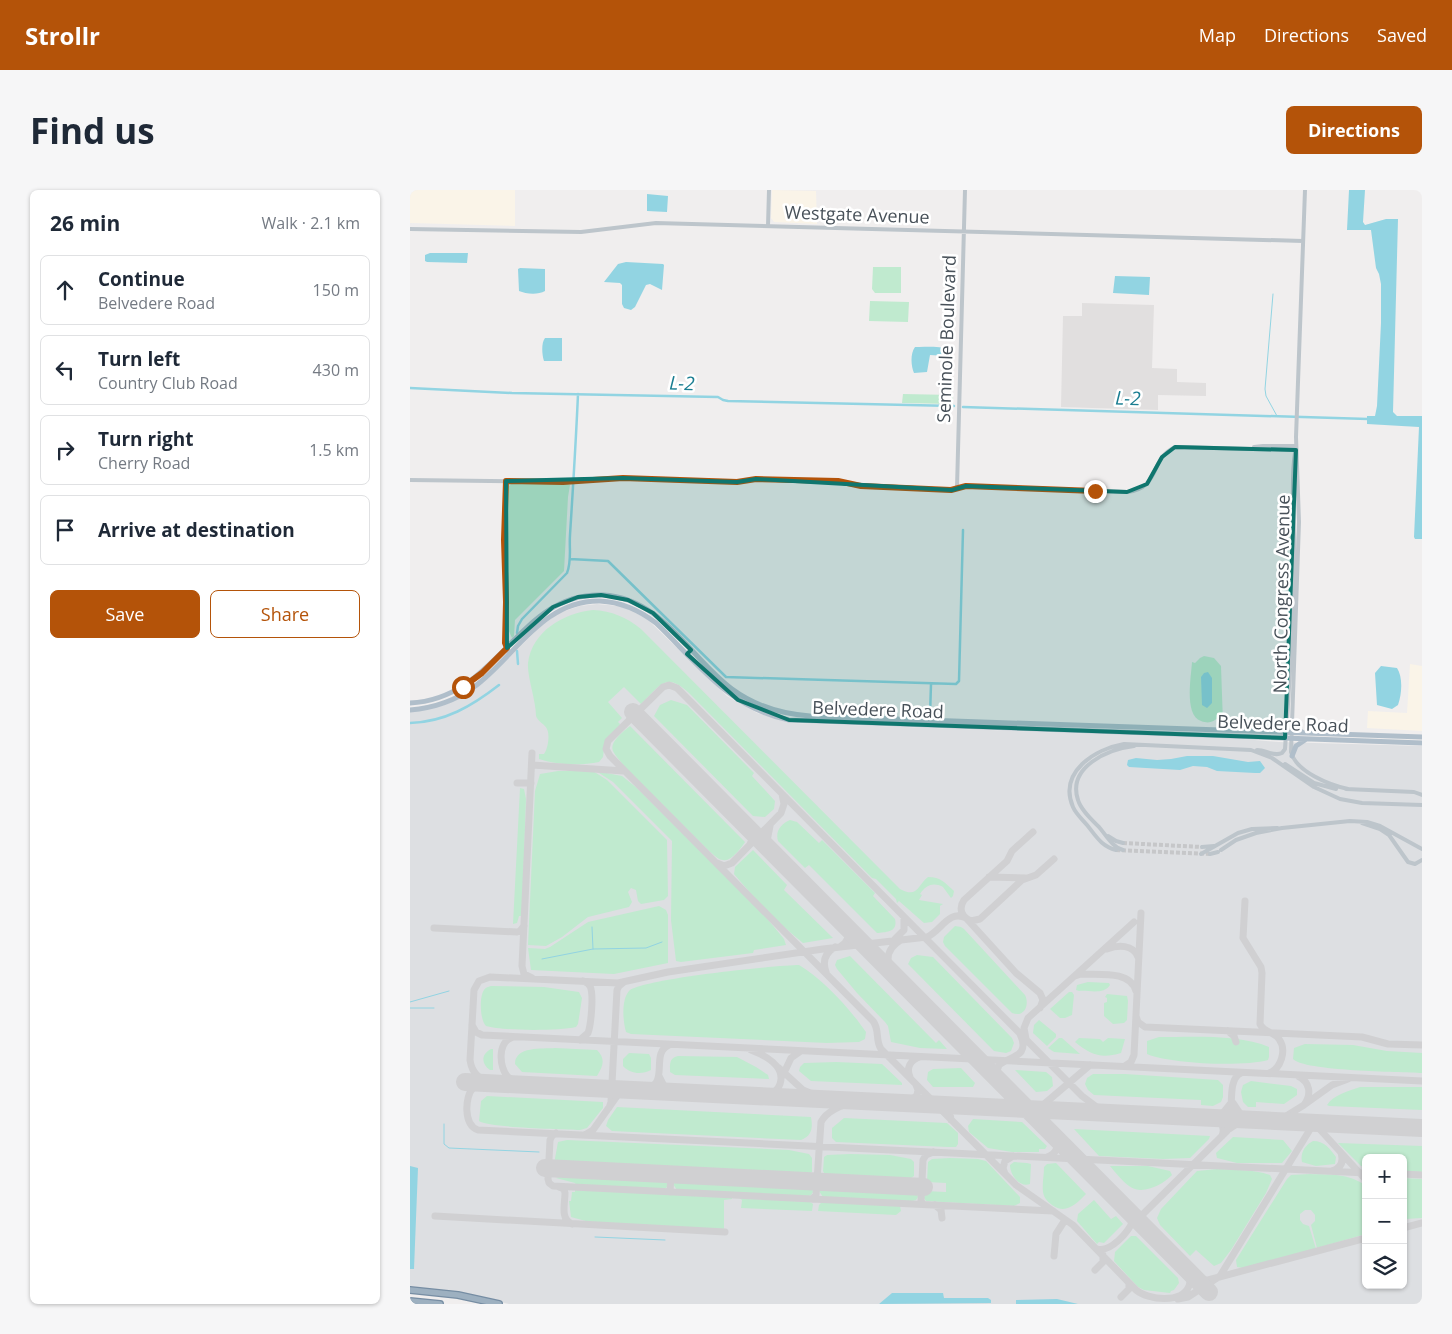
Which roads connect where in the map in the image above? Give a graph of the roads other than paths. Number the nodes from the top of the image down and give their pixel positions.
1 (769, 190) edge
2 (965, 190) edge
3 (1304, 190) edge
4 (768, 226) junction
5 (410, 229) edge
6 (964, 232) junction
7 (1303, 241) junction
8 (1296, 448) junction
9 (410, 480) edge
10 (506, 481) junction
11 (957, 488) junction
12 (507, 648) junction
13 (689, 652) junction
14 (509, 654) junction
15 (450, 694) junction
16 (410, 703) edge
17 (443, 703) junction
18 (410, 710) edge
19 (1292, 721) junction
20 (1288, 736) junction
21 (1308, 736) junction
22 (1412, 736) junction
23 (1422, 737) edge
24 (1398, 742) junction
25 (1422, 743) edge
26 (1139, 746) junction
27 (1247, 750) junction
28 (1292, 756) junction
29 (1278, 761) junction
30 (1348, 789) junction
31 (1422, 795) edge
32 (1421, 805) edge
33 (1355, 820) junction
34 (1282, 828) junction
35 (1104, 833) junction
36 (1124, 842) tunnel mouth
37 (1202, 846) tunnel mouth
38 (1214, 846) junction
39 (1420, 847) edge
40 (1116, 850) tunnel mouth
41 (1123, 850) tunnel mouth
42 (1201, 854) tunnel mouth
43 (1210, 854) tunnel mouth
44 (1422, 860) edge
45 (410, 1290) edge
46 (410, 1301) edge
47 (440, 1304) edge
48 (499, 1304) edge

1 - 4 street
2 - 6 street, Seminole Boulevard
3 - 7 street, North Congress Avenue
4 - 5 street, Westgate Avenue
4 - 6 street, Westgate Avenue
6 - 7 street, Westgate Avenue
6 - 11 street, Seminole Boulevard
7 - 8 street, North Congress Avenue
8 - 11 street
8 - 19 street, North Congress Avenue
8 - 20 street, North Congress Avenue
9 - 10 street
10 - 11 street
10 - 12 street
12 - 13 main road, Belvedere Road
12 - 14 street
12 - 15 main road, Belvedere Road
13 - 14 main road, Belvedere Road
13 - 20 main road, Belvedere Road
14 - 17 main road, Belvedere Road
15 - 16 main road, Belvedere Road
15 - 17 main road
17 - 18 main road, Belvedere Road
19 - 20 street, North Congress Avenue
19 - 21 main road
20 - 21 main road, Belvedere Road
20 - 27 street
20 - 28 street
21 - 22 main road, Belvedere Road
21 - 24 main road, Belvedere Road
21 - 28 main road
22 - 23 main road, Belvedere Road
22 - 24 main road
24 - 25 main road, Belvedere Road
26 - 27 street
26 - 35 street
26 - 40 street
27 - 29 street
28 - 30 street
29 - 30 street
29 - 32 street
30 - 31 street
33 - 34 street
33 - 39 street
33 - 44 street
34 - 38 street
34 - 43 street
35 - 36 street
35 - 41 street
37 - 38 street
38 - 42 street
45 - 48 highway
46 - 47 highway

